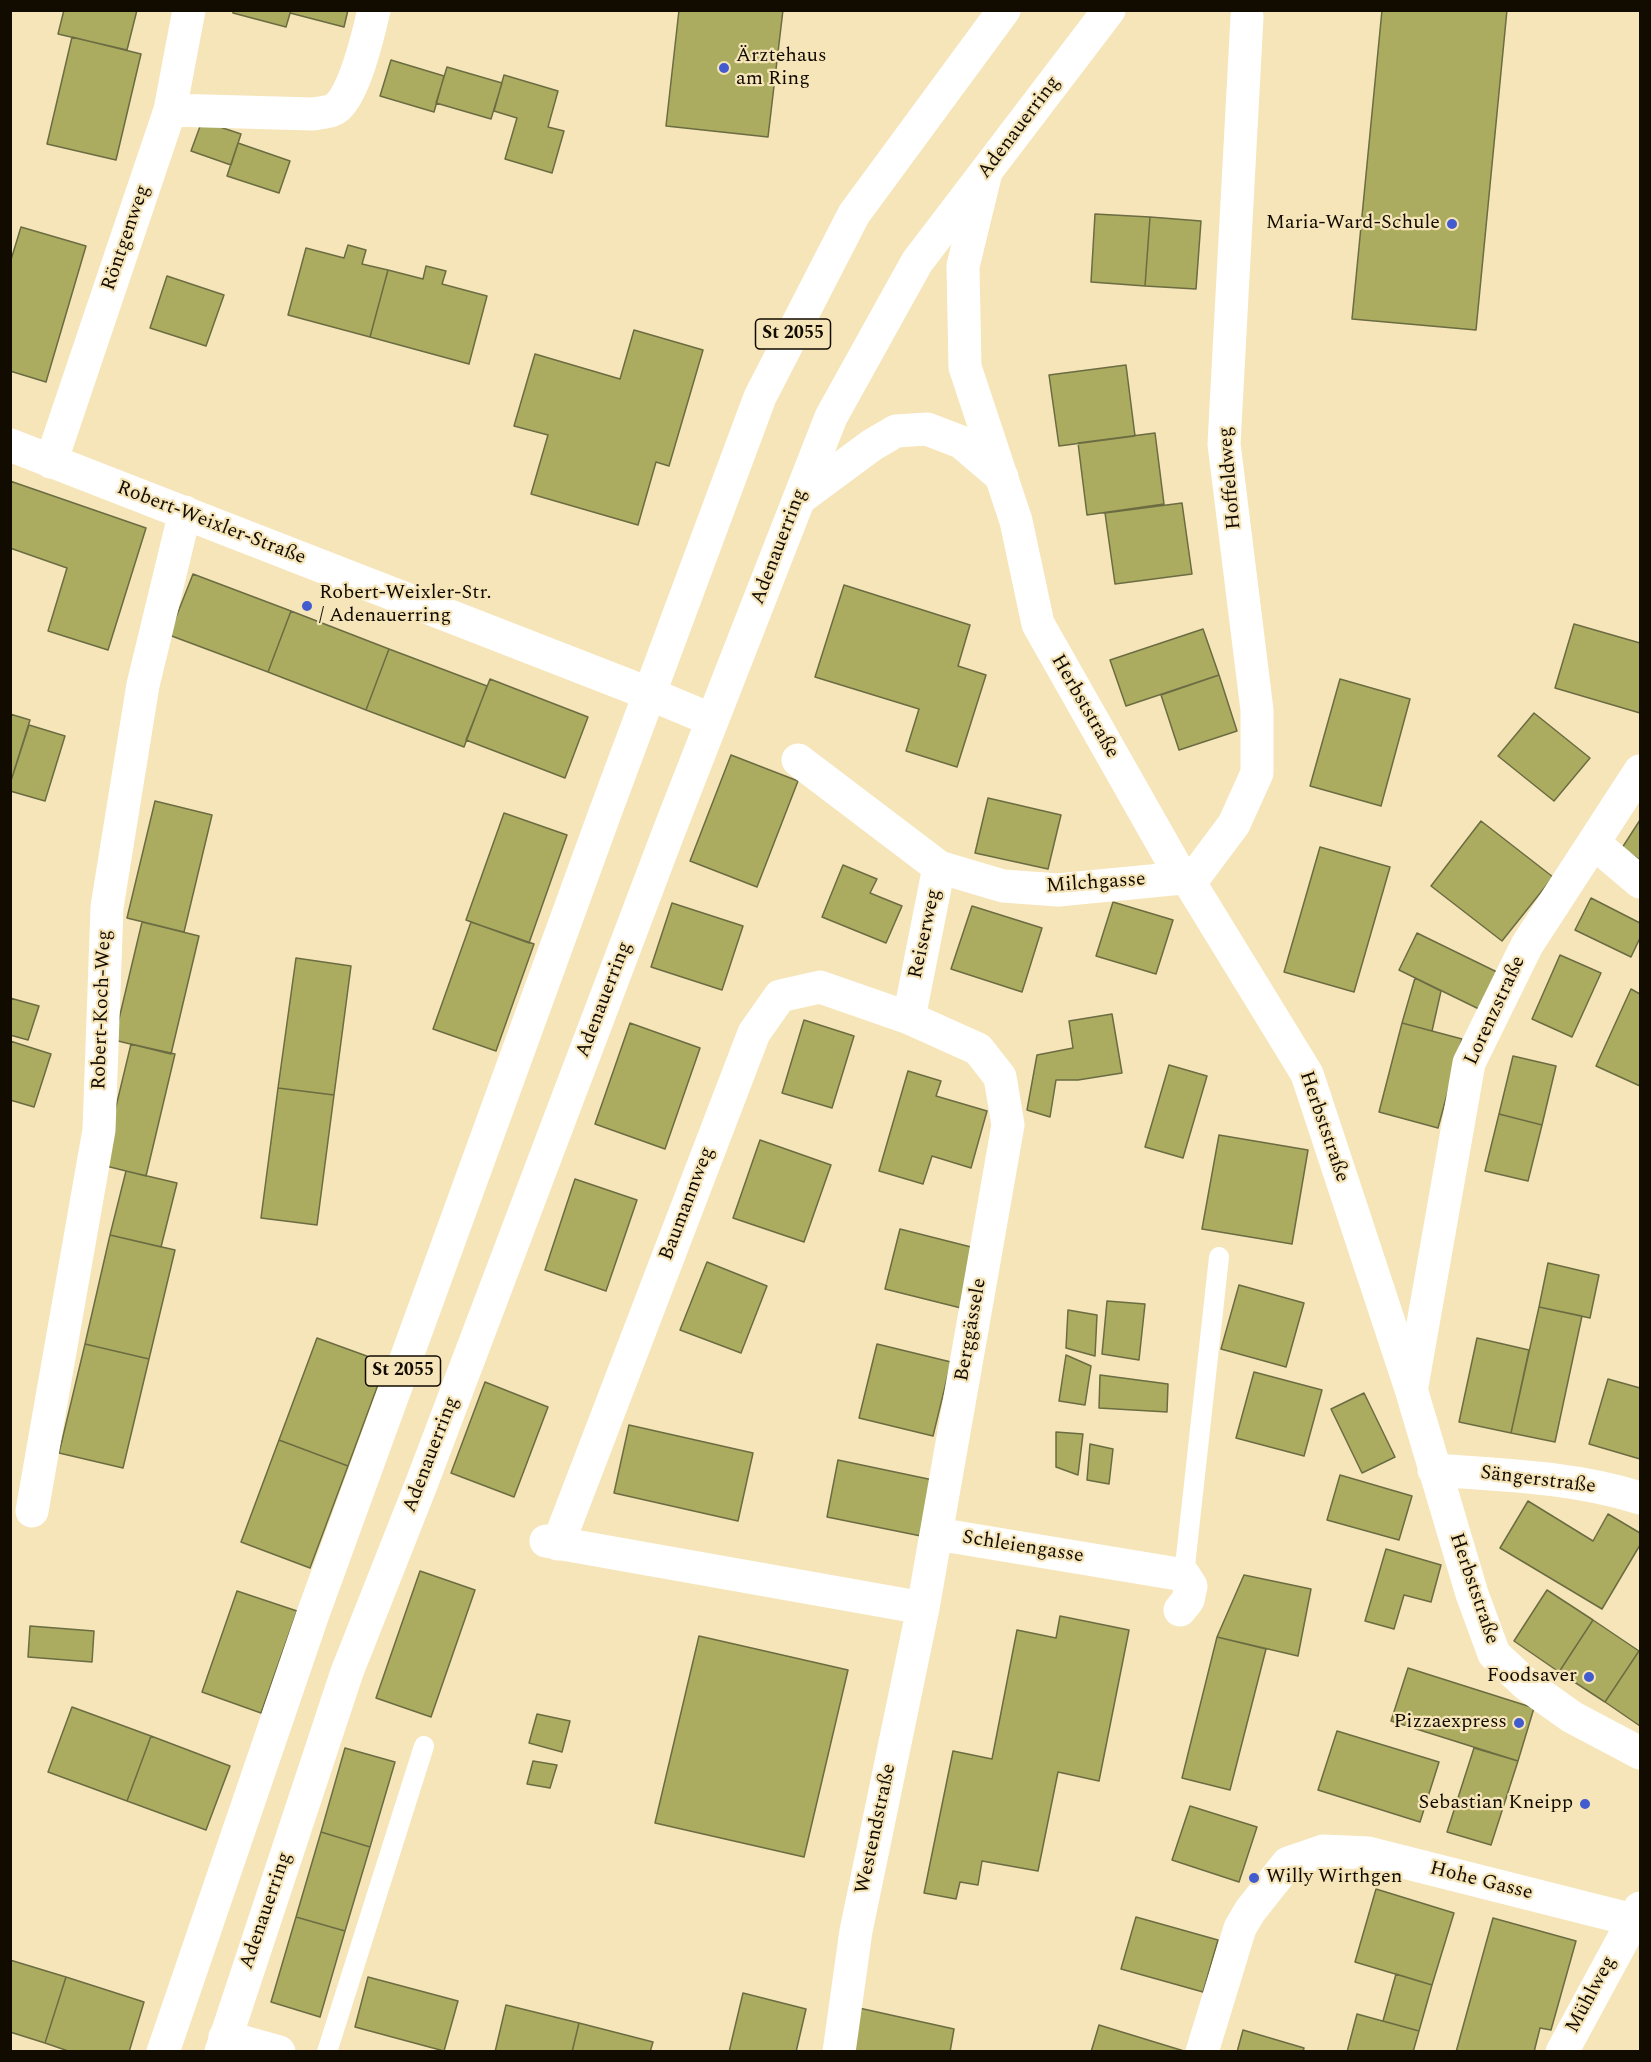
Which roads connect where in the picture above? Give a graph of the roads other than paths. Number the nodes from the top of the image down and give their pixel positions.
1 (189, 10) edge
2 (374, 10) edge
3 (1004, 10) edge
4 (1109, 10) edge
5 (1247, 17) dead end
6 (170, 110) junction
7 (986, 172) junction
8 (10, 446) edge
9 (51, 462) junction
10 (1002, 477) junction
11 (799, 499) junction
12 (185, 512) junction
13 (650, 694) junction
14 (712, 720) junction
15 (798, 760) dead end
16 (1641, 771) edge
17 (1594, 843) junction
18 (939, 867) junction
19 (1186, 880) junction
20 (1641, 882) edge
21 (909, 1018) junction
22 (1219, 1257) dead end
23 (1412, 1389) junction
24 (1434, 1470) junction
25 (1641, 1498) edge
26 (32, 1510) dead end
27 (937, 1534) junction
28 (1184, 1575) junction
29 (924, 1608) junction
30 (1180, 1610) dead end
31 (424, 1746) dead end
32 (1641, 1753) edge
33 (1637, 1914) edge
34 (223, 2044) edge
35 (163, 2052) edge
36 (279, 2052) edge
37 (327, 2052) edge
38 (839, 2052) edge
39 (1202, 2052) edge
40 (1562, 2052) edge

1 - 6 street, Röntgenweg
2 - 6 street
3 - 13 street, St 2055
4 - 7 street, Adenauerring / St 2055
5 - 19 street, Hoffeldweg
6 - 9 street, Röntgenweg
7 - 10 street, Herbststraße
7 - 11 street, Adenauerring / St 2055
8 - 9 street, Robert-Weixler-Straße
9 - 12 street, Robert-Weixler-Straße
10 - 11 street
10 - 19 street, Herbststraße
11 - 14 street, Adenauerring / St 2055
12 - 13 street, Robert-Weixler-Straße
12 - 26 street, Robert-Koch-Weg
13 - 14 street, Robert-Weixler-Straße
13 - 35 street, St 2055
14 - 34 street, Adenauerring / St 2055
15 - 18 street, Reiserweg
16 - 17 street, Lorenzstraße
17 - 20 street
17 - 23 street, Lorenzstraße
18 - 19 street, Milchgasse
18 - 21 street, Reiserweg
19 - 23 street, Herbststraße
21 - 27 street, Berggässele
21 - 29 street, Baumannweg
22 - 28 lane
23 - 24 street, Herbststraße
24 - 25 street, Sängerstraße
24 - 32 street, Herbststraße
27 - 28 street, Schleiengasse
27 - 29 street, Schleiengasse
28 - 30 street
29 - 38 street, Westendstraße
31 - 37 lane
33 - 39 street, Hohe Gasse
33 - 40 street, Mühlweg
34 - 36 street

